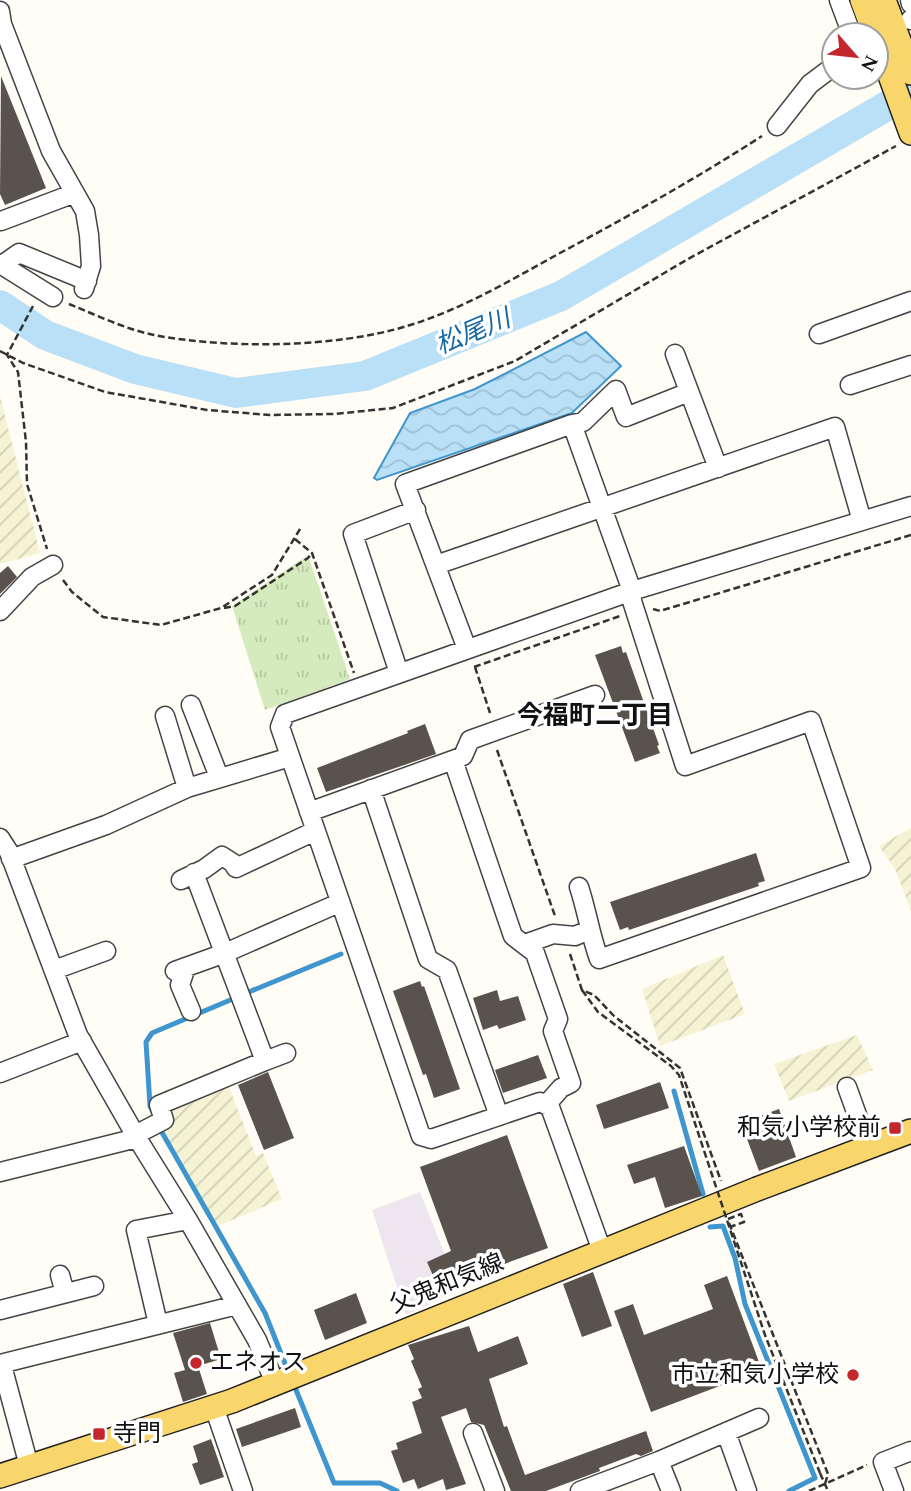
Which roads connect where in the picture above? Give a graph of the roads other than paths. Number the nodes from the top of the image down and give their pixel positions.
1 (839, 0) edge
2 (862, 0) edge
3 (884, 0) edge
4 (0, 11) edge
5 (847, 21) edge
6 (870, 21) edge
7 (901, 65) edge
8 (820, 76) edge
9 (777, 126) road end
10 (908, 136) edge
11 (75, 193) junction
12 (1, 221) edge
13 (1, 264) edge
14 (48, 293) road end
15 (911, 301) edge
16 (819, 334) dead end
17 (675, 354) dead end
18 (911, 365) edge
19 (862, 387) dead end
20 (689, 392) junction
21 (572, 424) junction
22 (718, 468) junction
23 (911, 506) edge
24 (602, 508) junction
25 (416, 510) junction
26 (862, 521) junction
27 (53, 565) road end
28 (436, 565) junction
29 (632, 591) junction
30 (0, 611) edge
31 (467, 649) junction
32 (399, 673) junction
33 (595, 695) dead end
34 (191, 705) dead end
35 (165, 716) dead end
36 (290, 757) junction
37 (453, 760) junction
38 (219, 777) junction
39 (187, 788) junction
40 (371, 789) junction
41 (309, 812) junction
42 (315, 831) junction
43 (5, 851) edge
44 (579, 887) dead end
45 (339, 903) junction
46 (589, 930) junction
47 (525, 944) junction
48 (106, 951) dead end
49 (225, 953) junction
50 (54, 970) junction
51 (182, 1003) dead end
52 (82, 1041) junction
53 (286, 1053) dead end
54 (265, 1061) junction
55 (0, 1073) edge
56 (847, 1087) dead end
57 (546, 1105) junction
58 (499, 1116) junction
59 (911, 1131) edge
60 (136, 1137) junction
61 (869, 1148) junction
62 (0, 1172) edge
63 (188, 1220) junction
64 (602, 1251) junction
65 (94, 1286) dead end
66 (237, 1305) junction
67 (0, 1310) edge
68 (158, 1324) junction
69 (1, 1365) edge
70 (275, 1383) junction
71 (214, 1407) junction
72 (759, 1418) dead end
73 (726, 1432) junction
74 (473, 1433) dead end
75 (911, 1451) edge
76 (659, 1461) junction
77 (29, 1466) junction
78 (0, 1475) edge
79 (243, 1491) edge
80 (495, 1491) edge
81 (580, 1491) edge
82 (671, 1491) edge
83 (747, 1491) edge
84 (894, 1491) edge

1 - 5 street
2 - 6 main road
3 - 7 main road
4 - 11 street
7 - 10 main road
8 - 9 street
11 - 12 street
11 - 13 street
13 - 14 street
15 - 16 street
17 - 20 street
18 - 19 street
20 - 21 street
20 - 22 street
21 - 24 street
21 - 25 street
22 - 24 street
22 - 26 street
23 - 26 street
24 - 28 street
24 - 29 street
25 - 28 street
25 - 32 street
26 - 29 street
27 - 30 street
28 - 31 street
29 - 31 street
29 - 46 street
31 - 32 street
32 - 36 street
33 - 37 street
34 - 38 street
35 - 39 street
36 - 38 street
36 - 41 street
37 - 40 street
37 - 47 street
38 - 39 street
39 - 43 street
40 - 41 street
40 - 58 street
41 - 42 street
42 - 45 street
42 - 49 street
43 - 50 street
44 - 46 street
45 - 49 street
45 - 58 street
46 - 47 street
47 - 57 street
48 - 50 street
49 - 51 street
49 - 54 street
50 - 52 street
52 - 55 street
52 - 60 street
53 - 54 street
54 - 60 street
56 - 61 street
57 - 58 street
57 - 64 street
59 - 61 main road, 父鬼和気線
60 - 62 street
60 - 63 street
61 - 64 main road, 父鬼和気線
63 - 66 street
63 - 68 street
64 - 70 main road, 父鬼和気線
65 - 67 street
66 - 68 street
66 - 70 street
68 - 69 street
69 - 77 street
70 - 71 main road, 父鬼和気線
71 - 77 main road, 父鬼和気線
71 - 79 street
72 - 73 street
73 - 76 street
73 - 83 street
74 - 80 street
75 - 84 street
76 - 81 street
76 - 82 street
77 - 78 main road, 父鬼和気線

